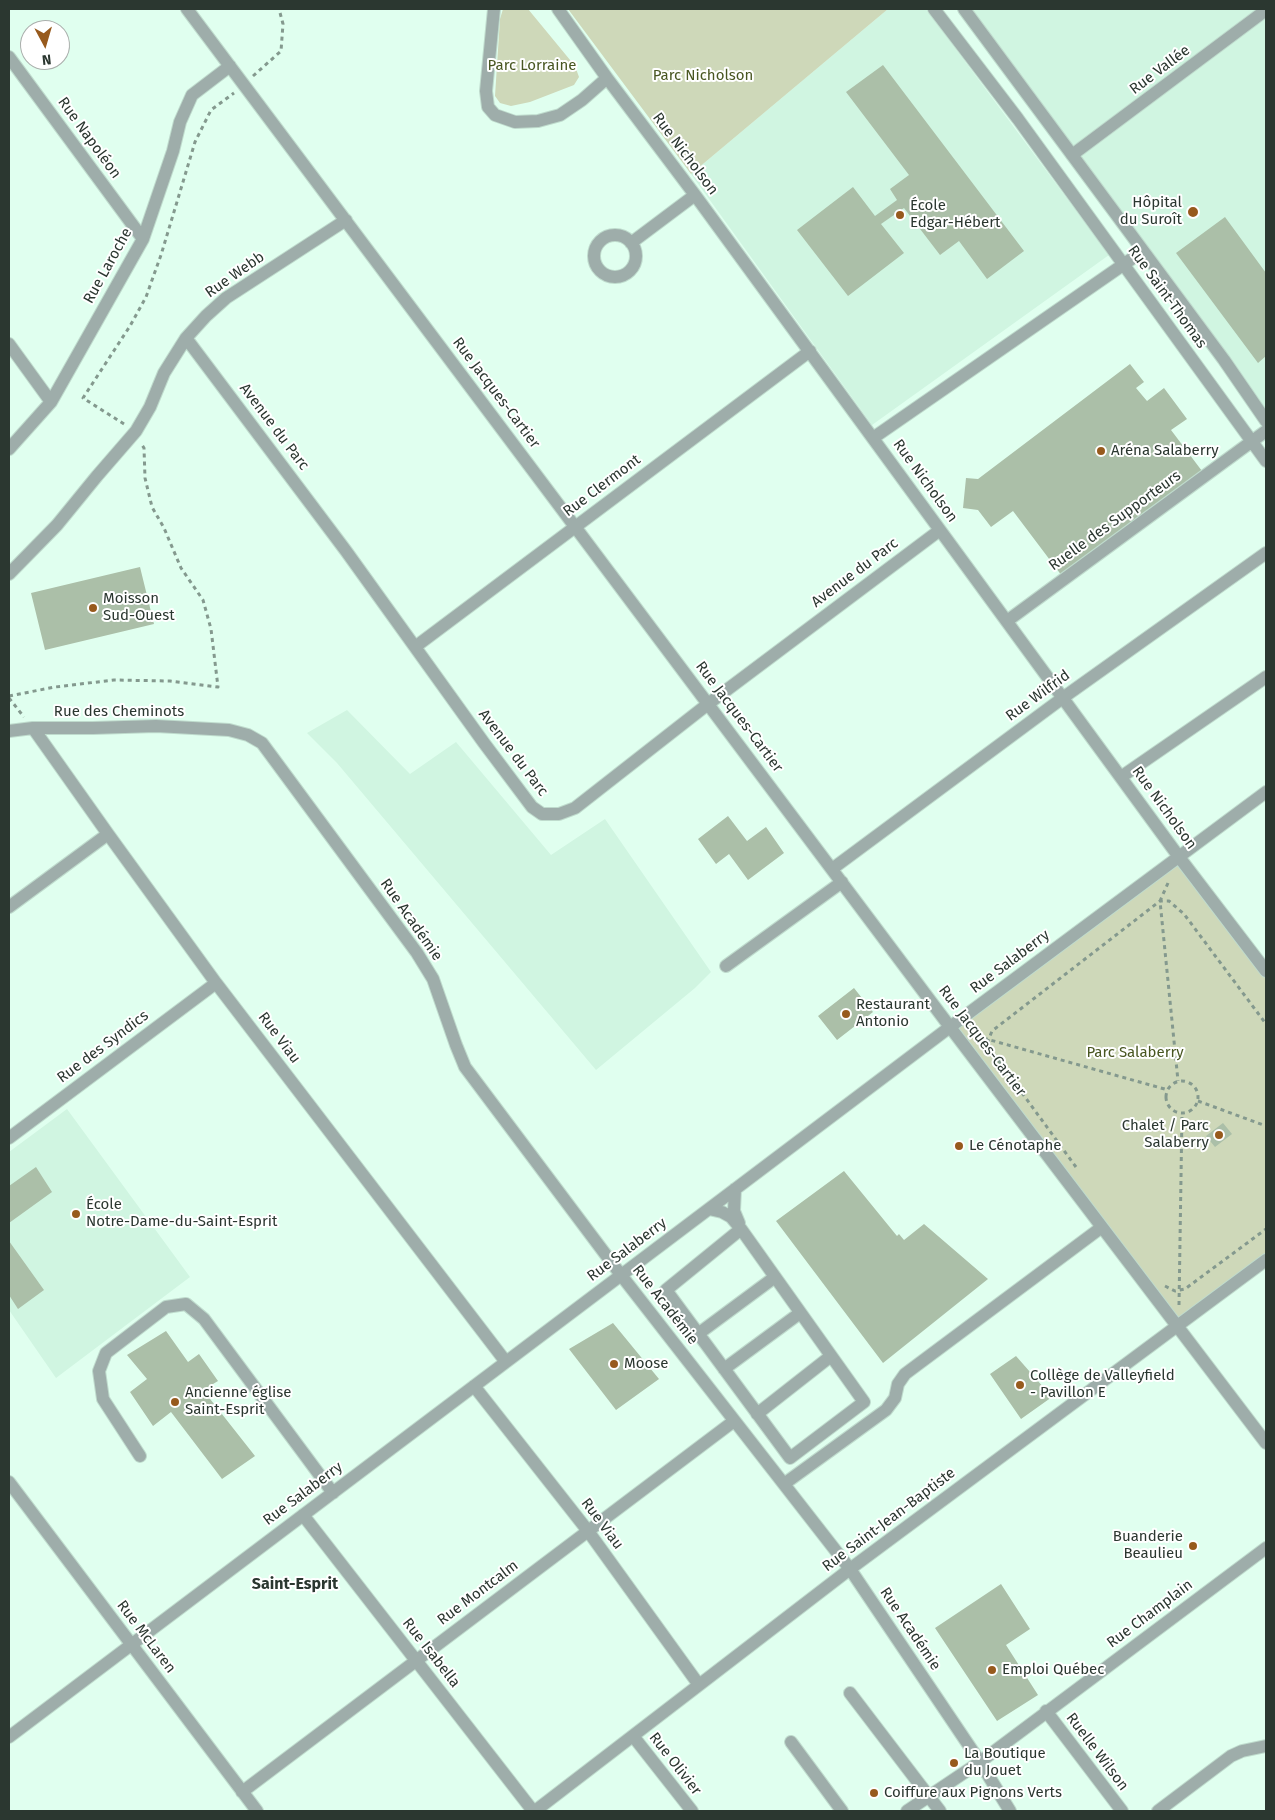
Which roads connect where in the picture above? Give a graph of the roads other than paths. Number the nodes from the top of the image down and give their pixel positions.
1 (187, 9) edge
2 (494, 9) edge
3 (558, 9) edge
4 (934, 9) edge
5 (964, 9) edge
6 (1266, 10) edge
7 (9, 56) edge
8 (230, 66) junction
9 (608, 78) junction
10 (1072, 155) junction
11 (695, 195) junction
12 (346, 220) junction
13 (143, 239) junction
14 (631, 243) dead end
15 (1143, 251) junction
16 (1123, 265) junction
17 (186, 338) junction
18 (9, 344) edge
19 (810, 351) junction
20 (52, 402) junction
21 (1266, 421) edge
22 (1266, 431) edge
23 (873, 438) junction
24 (1252, 441) junction
25 (9, 449) edge
26 (1266, 461) edge
27 (575, 526) junction
28 (940, 530) junction
29 (1266, 553) edge
30 (9, 574) edge
31 (1007, 621) junction
32 (415, 647) junction
33 (1266, 677) edge
34 (1064, 697) junction
35 (708, 704) junction
36 (33, 728) junction
37 (229, 730) joint
38 (9, 731) edge
39 (1121, 777) junction
40 (1266, 792) edge
41 (108, 834) junction
42 (1179, 857) junction
43 (832, 869) junction
44 (842, 882) junction
45 (9, 907) edge
46 (726, 966) dead end
47 (1266, 971) edge
48 (216, 982) junction
49 (950, 1027) junction
50 (9, 1138) edge
51 (734, 1189) junction
52 (709, 1209) junction
53 (1102, 1227) junction
54 (741, 1229) junction
55 (1266, 1260) edge
56 (621, 1275) junction
57 (775, 1278) junction
58 (800, 1313) junction
59 (1177, 1326) junction
60 (698, 1334) junction
61 (831, 1356) junction
62 (506, 1362) junction
63 (724, 1369) junction
64 (474, 1386) junction
65 (757, 1414) junction
66 (734, 1421) junction
67 (1266, 1443) edge
68 (140, 1456) dead end
69 (9, 1482) edge
70 (784, 1484) junction
71 (333, 1493) junction
72 (303, 1515) junction
73 (588, 1532) junction
74 (1266, 1548) edge
75 (850, 1568) junction
76 (132, 1645) junction
77 (416, 1661) junction
78 (700, 1685) junction
79 (850, 1693) dead end
80 (1046, 1712) junction
81 (633, 1736) junction
82 (9, 1737) edge
83 (791, 1742) dead end
84 (1266, 1746) edge
85 (980, 1762) junction
86 (242, 1792) junction
87 (928, 1797) junction
88 (257, 1811) edge
89 (534, 1811) edge
90 (692, 1811) edge
91 (842, 1811) edge
92 (907, 1811) edge
93 (940, 1811) edge
94 (1010, 1811) edge
95 (1122, 1811) edge
96 (1158, 1811) edge

1 - 8 street, Rue Jacques-Cartier
2 - 9 street
3 - 9 street, Rue Nicholson
4 - 16 street, Rue Saint-Thomas
5 - 10 street, Rue Saint-Thomas
6 - 10 street, Rue Vallée
7 - 13 street, Rue Napoléon
8 - 12 street, Rue Jacques-Cartier
8 - 13 street, Rue Laroche
9 - 11 street, Rue Nicholson
10 - 15 street, Rue Saint-Thomas
11 - 14 street
11 - 19 street, Rue Nicholson
12 - 17 street, Rue Webb
12 - 27 street, Rue Jacques-Cartier
13 - 20 street, Rue Laroche
15 - 16 street
15 - 21 street, Rue Saint-Thomas
16 - 23 street
16 - 24 street, Rue Saint-Thomas
17 - 30 street, Rue Webb
17 - 32 street, Avenue du Parc
18 - 20 street
19 - 23 street, Rue Nicholson
19 - 27 street, Rue Clermont
20 - 25 street, Rue Laroche
22 - 24 street, Ruelle des Supporteurs
23 - 28 street, Rue Nicholson
24 - 26 street, Rue Saint-Thomas
24 - 31 street, Ruelle des Supporteurs
27 - 32 street, Rue Clermont
27 - 35 street, Rue Jacques-Cartier
28 - 31 street, Rue Nicholson
28 - 35 street, Avenue du Parc
29 - 34 street, Rue Wilfrid
31 - 34 street, Rue Nicholson
32 - 35 street, Avenue du Parc
33 - 39 street
34 - 39 street, Rue Nicholson
34 - 43 street, Rue Wilfrid
35 - 43 street, Rue Jacques-Cartier
36 - 37 street, Rue des Cheminots
36 - 38 street, Rue des Cheminots
36 - 41 street, Rue Viau
37 - 56 street, Rue Académie
39 - 42 street, Rue Nicholson
40 - 42 street, Rue Salaberry
41 - 45 street
41 - 48 street, Rue Viau
42 - 47 street, Rue Nicholson
42 - 49 street, Rue Salaberry
43 - 44 street, Rue Jacques-Cartier
44 - 46 street
44 - 49 street, Rue Jacques-Cartier
48 - 50 street, Rue des Syndics
48 - 62 street, Rue Viau
49 - 51 street, Rue Salaberry
49 - 53 street, Rue Jacques-Cartier
51 - 52 street, Rue Salaberry
51 - 54 street
52 - 54 street
52 - 56 street, Rue Salaberry
53 - 59 street, Rue Jacques-Cartier
53 - 70 street
54 - 57 street
54 - 60 street
55 - 59 street, Rue Saint-Jean-Baptiste
56 - 62 street, Rue Salaberry
56 - 66 street, Rue Académie
57 - 58 street
57 - 60 street
58 - 61 street
58 - 63 street
59 - 67 street, Rue Jacques-Cartier
59 - 75 street, Rue Saint-Jean-Baptiste
60 - 63 street
61 - 65 street
61 - 65 street
62 - 64 street, Rue Salaberry
63 - 65 street
64 - 71 street, Rue Salaberry
64 - 73 street, Rue Viau
66 - 70 street, Rue Académie
66 - 73 street, Rue Montcalm
68 - 71 street
69 - 76 street, Rue McLaren
70 - 75 street, Rue Académie
71 - 72 street, Rue Salaberry
72 - 76 street, Rue Salaberry
72 - 77 street, Rue Isabella
73 - 77 street, Rue Montcalm
73 - 78 street, Rue Viau
74 - 80 street, Rue Champlain
75 - 78 street, Rue Saint-Jean-Baptiste
75 - 85 street, Rue Académie
76 - 82 street, Rue Salaberry
76 - 86 street, Rue McLaren
77 - 86 street, Rue Montcalm
77 - 89 street, Rue Isabella
78 - 81 street, Rue Saint-Jean-Baptiste
79 - 87 street
80 - 85 street, Rue Champlain
80 - 95 street, Ruelle Wilson
81 - 89 street, Rue Saint-Jean-Baptiste
81 - 90 street, Rue Olivier
83 - 91 street
84 - 96 street
85 - 87 street, Rue Champlain
85 - 94 street, Rue Académie
86 - 88 street, Rue McLaren
87 - 92 street, Rue Champlain
87 - 93 street

